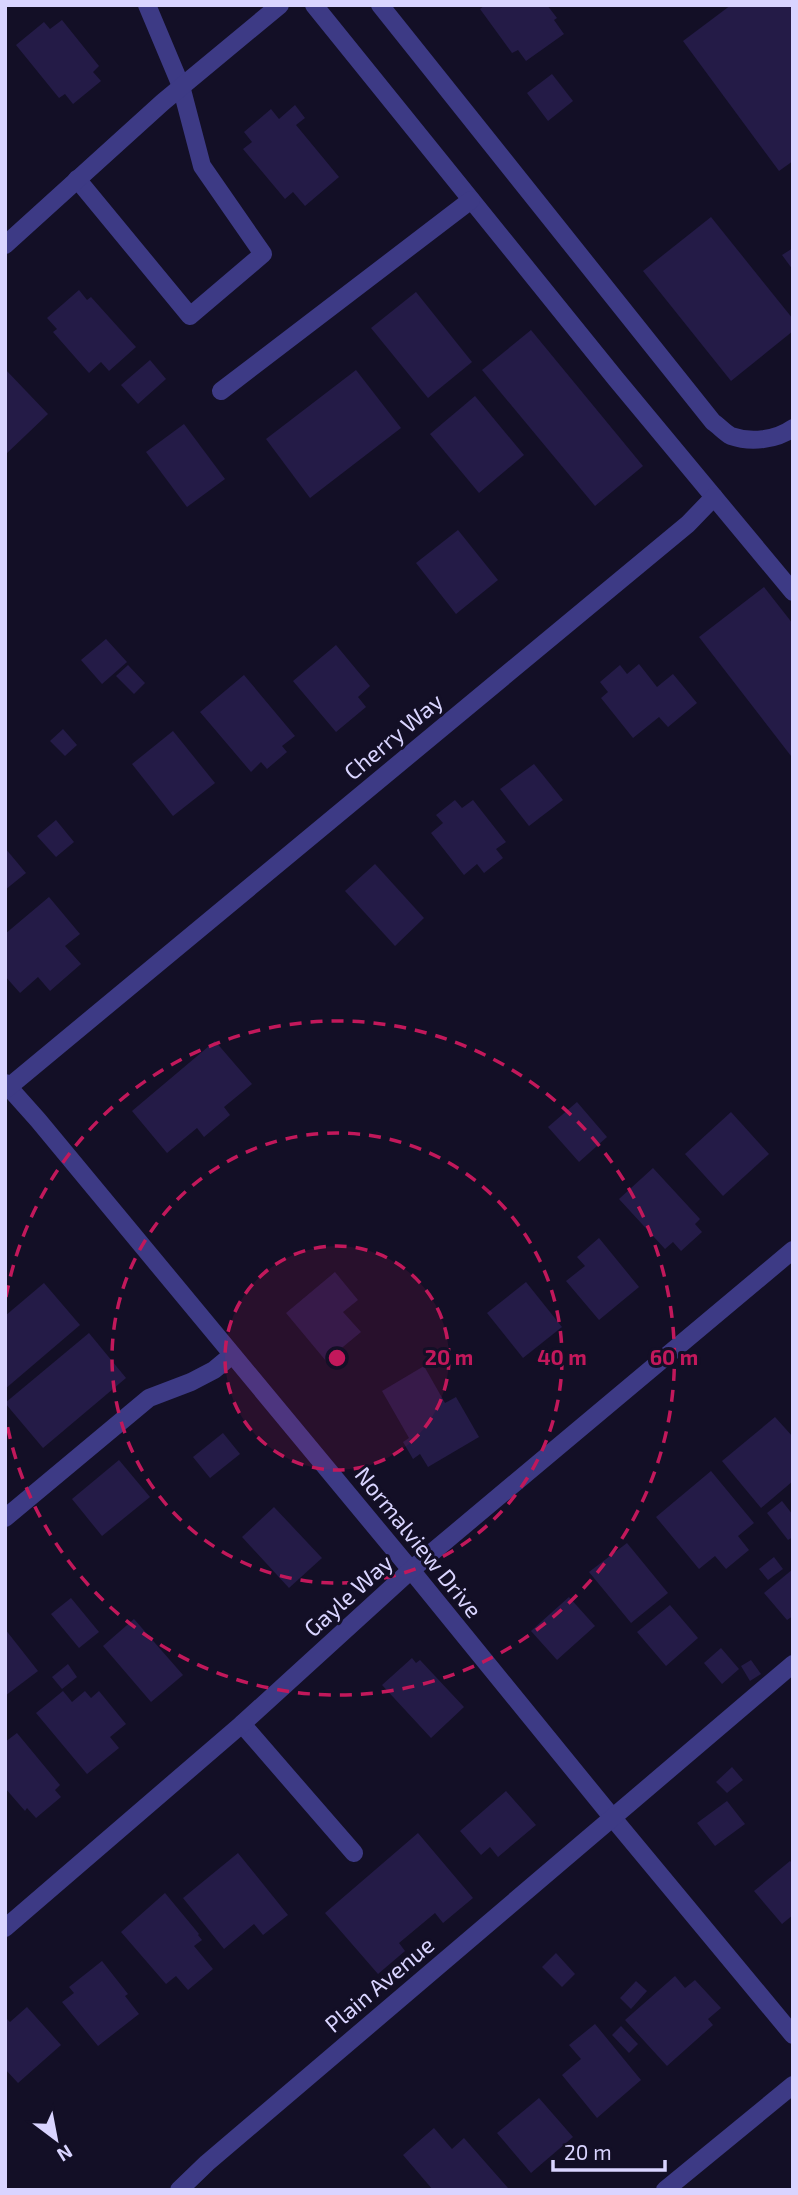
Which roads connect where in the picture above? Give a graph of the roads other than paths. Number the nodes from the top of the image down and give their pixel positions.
1 (147, 5) edge
2 (280, 5) edge
3 (314, 5) edge
4 (380, 5) edge
5 (181, 86) junction
6 (77, 180) junction
7 (471, 200) junction
8 (5, 245) edge
9 (221, 391) dead end
10 (793, 428) edge
11 (715, 496) junction
12 (793, 592) edge
13 (6, 1087) edge
14 (793, 1250) edge
15 (233, 1355) junction
16 (5, 1518) edge
17 (411, 1570) junction
18 (793, 1664) edge
19 (242, 1724) junction
20 (612, 1817) junction
21 (354, 1853) dead end
22 (5, 1928) edge
23 (793, 2035) edge
24 (793, 2085) edge
25 (179, 2190) edge
26 (666, 2190) edge

1 - 5 street
2 - 5 street
3 - 7 street
4 - 10 street
5 - 6 street
5 - 6 street
6 - 8 street
7 - 9 street
7 - 11 street
11 - 12 street
11 - 13 street, Cherry Way
13 - 15 street, Normalview Drive
14 - 17 street, Gayle Way
15 - 16 street
15 - 17 street, Normalview Drive
17 - 19 street, Gayle Way
17 - 20 street, Normalview Drive
18 - 20 street, Plain Avenue
19 - 21 street
19 - 22 street, Gayle Way
20 - 23 street, Normalview Drive
20 - 25 street, Plain Avenue
24 - 26 street

